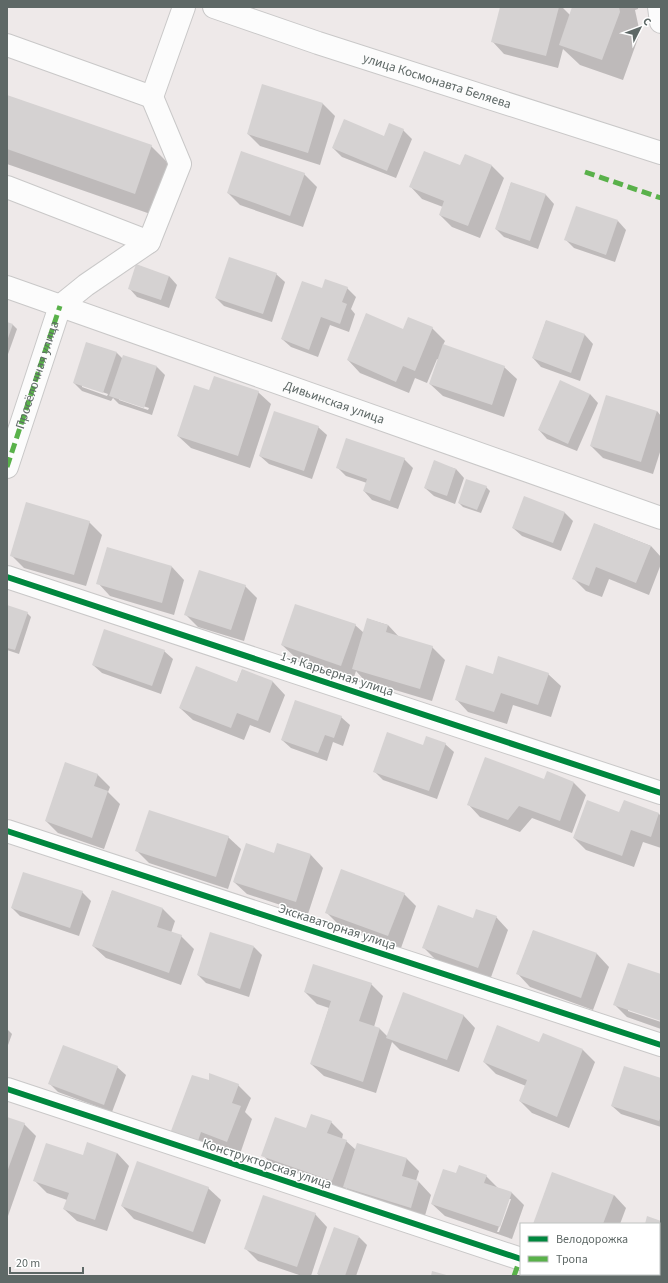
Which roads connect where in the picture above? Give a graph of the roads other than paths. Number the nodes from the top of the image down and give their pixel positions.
1 (184, 7) edge
2 (214, 7) edge
3 (659, 7) edge
4 (661, 22) edge
5 (7, 45) edge
6 (152, 97) junction
7 (661, 153) edge
8 (7, 187) edge
9 (149, 242) junction
10 (7, 287) edge
11 (60, 306) junction
12 (7, 467) edge
13 (661, 518) edge
14 (7, 576) edge
15 (661, 793) edge
16 (7, 831) edge
17 (661, 1045) edge
18 (7, 1089) edge
19 (518, 1264) edge

1 - 6 street
2 - 7 street, улица Космонавта Беляева
3 - 4 street
5 - 6 street
6 - 9 street
8 - 9 street
9 - 11 street
10 - 11 street, Дивьинская улица
11 - 12 street, Просёлочная улица
11 - 13 street, Дивьинская улица
14 - 15 street, 1-я Карьерная улица
16 - 17 street, Экскаваторная улица
18 - 19 street, Конструкторская улица

